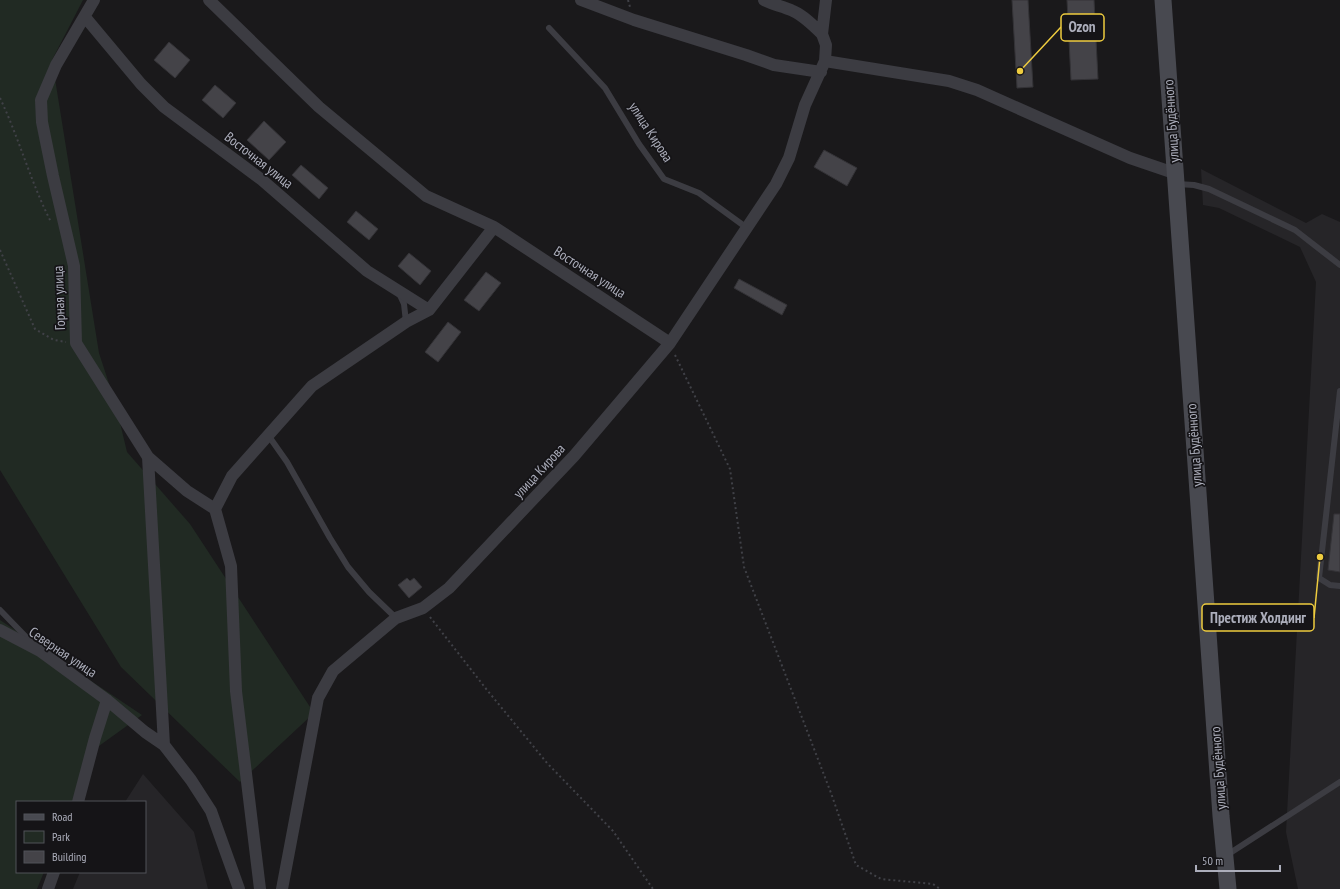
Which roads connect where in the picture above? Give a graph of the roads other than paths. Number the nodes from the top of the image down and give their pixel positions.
1 (94, 0) edge
2 (209, 0) edge
3 (581, 0) edge
4 (764, 0) edge
5 (826, 0) edge
6 (1163, 0) edge
7 (85, 17) junction
8 (549, 28) dead end
9 (822, 34) junction
10 (823, 66) junction
11 (1175, 178) junction
12 (494, 227) junction
13 (747, 228) junction
14 (1340, 265) edge
15 (398, 291) junction
16 (429, 310) junction
17 (406, 322) junction
18 (670, 343) junction
19 (1340, 391) edge
20 (268, 435) junction
21 (148, 457) junction
22 (215, 509) junction
23 (1340, 586) edge
24 (0, 610) edge
25 (396, 618) junction
26 (0, 630) edge
27 (40, 651) junction
28 (107, 700) junction
29 (164, 745) junction
30 (1340, 782) edge
31 (78, 801) edge
32 (1226, 856) junction
33 (54, 873) edge
34 (48, 889) edge
35 (239, 889) edge
36 (260, 889) edge
37 (282, 889) edge
38 (1228, 889) edge

1 - 7 street, Горная улица
2 - 12 street, Восточная улица
3 - 10 street
4 - 9 street
5 - 9 street, улица Кирова
6 - 11 main road, улица Будённого
7 - 15 street, Восточная улица
7 - 21 street, Горная улица
8 - 13 lane, улица Кирова
9 - 10 street, улица Кирова
10 - 11 street
10 - 13 street, улица Кирова
11 - 14 lane
11 - 32 main road, улица Будённого
12 - 16 street
12 - 18 street, Восточная улица
13 - 18 street, улица Кирова
15 - 16 street, Восточная улица
15 - 17 lane
16 - 17 street
17 - 20 street
18 - 25 street, улица Кирова
19 - 23 lane
20 - 22 street
20 - 25 lane
21 - 22 street, Горная улица
21 - 29 street
22 - 36 street
24 - 27 lane
25 - 37 street, улица Кирова
26 - 27 street, Северная улица
27 - 28 street, Северная улица
28 - 29 street, Северная улица
28 - 31 street
29 - 35 street, Северная улица
30 - 32 lane
32 - 38 main road, улица Будённого
33 - 34 street

